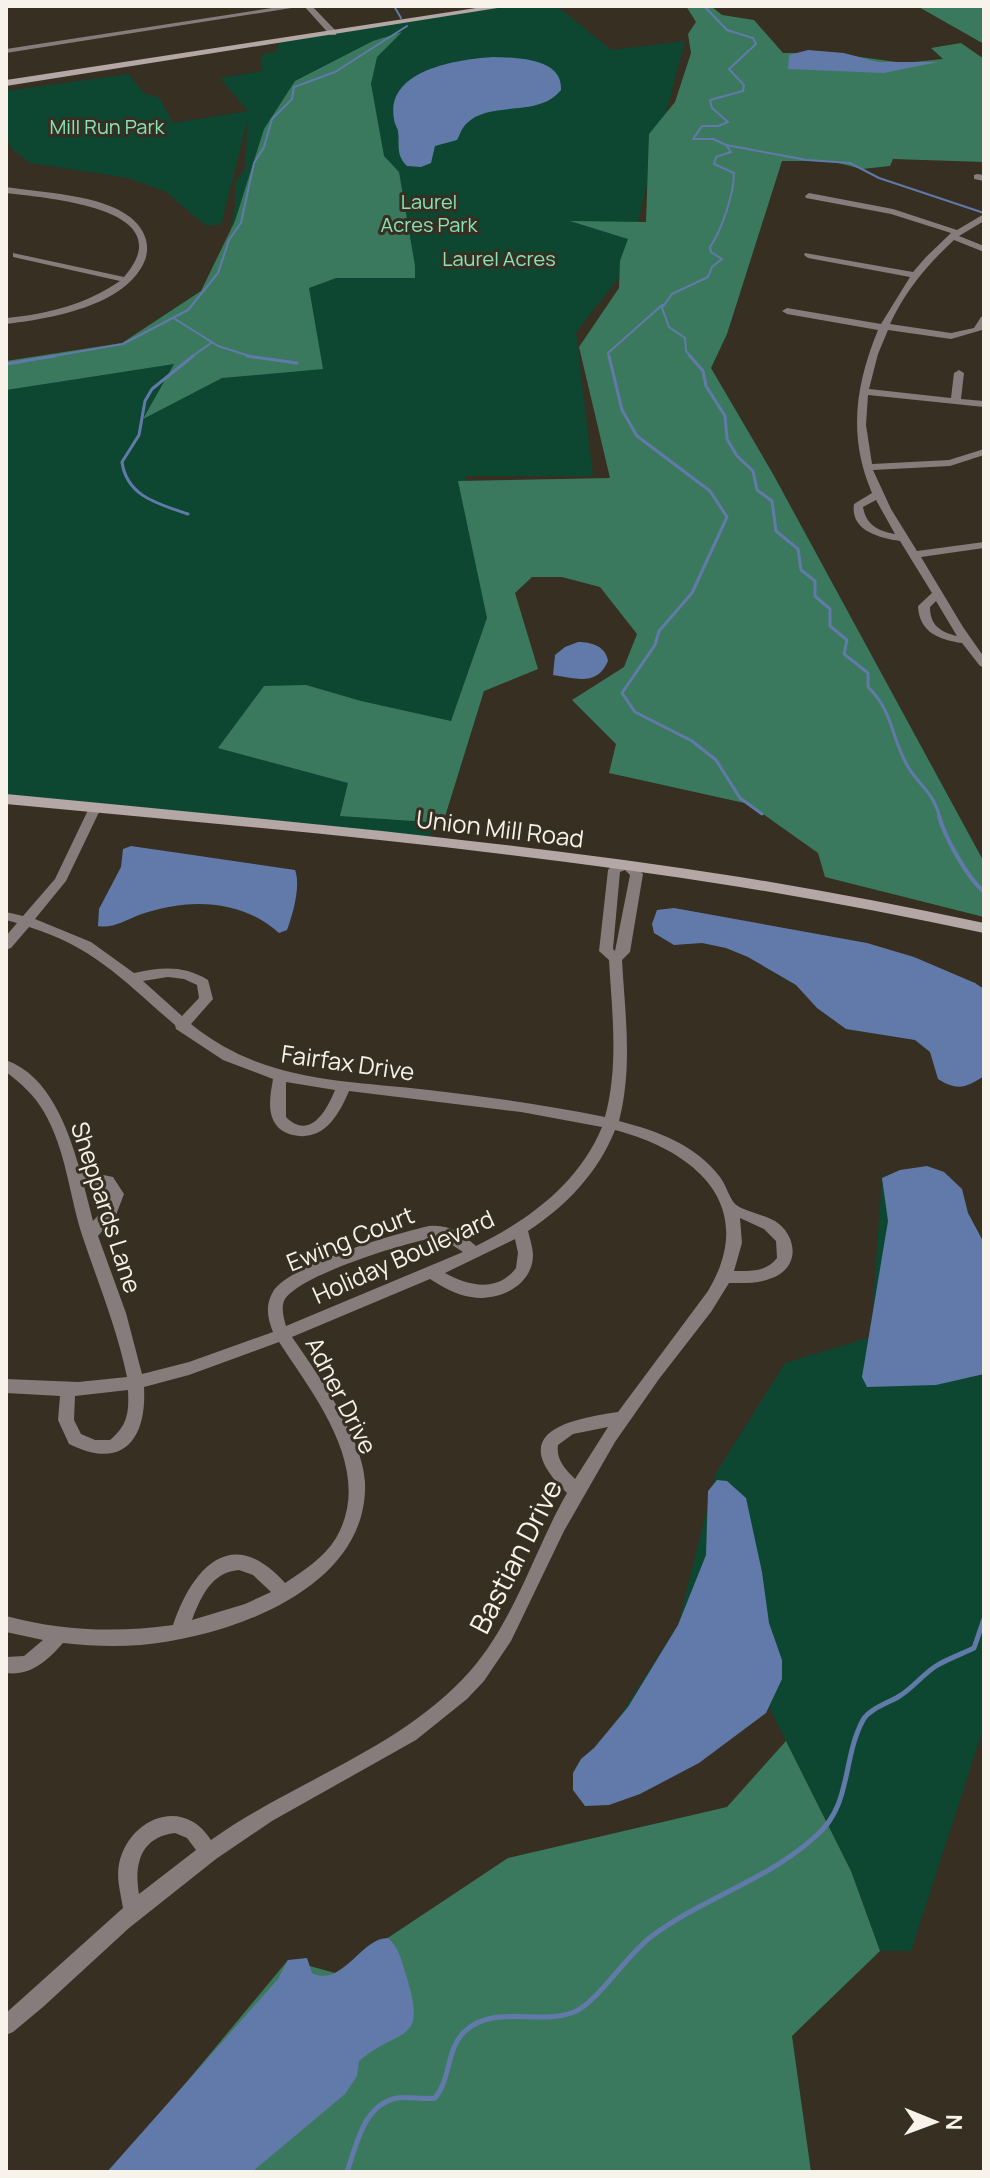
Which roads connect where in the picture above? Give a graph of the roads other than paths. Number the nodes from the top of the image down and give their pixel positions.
1 (223, 6) edge
2 (300, 6) edge
3 (308, 6) edge
4 (506, 6) edge
5 (475, 8) edge
6 (229, 17) junction
7 (333, 33) junction
8 (6, 51) edge
9 (6, 83) edge
10 (6, 190) edge
11 (809, 196) dead end
12 (984, 217) edge
13 (957, 235) junction
14 (984, 249) edge
15 (16, 255) dead end
16 (808, 255) dead end
17 (915, 275) junction
18 (127, 280) junction
19 (787, 311) dead end
20 (984, 319) edge
21 (6, 321) edge
22 (882, 327) junction
23 (959, 373) dead end
24 (866, 392) junction
25 (956, 401) junction
26 (984, 404) edge
27 (984, 452) edge
28 (867, 467) junction
29 (879, 494) junction
30 (905, 539) junction
31 (984, 545) edge
32 (915, 555) junction
33 (938, 594) junction
34 (966, 640) junction
35 (984, 664) edge
36 (6, 799) edge
37 (95, 808) junction
38 (627, 865) junction
39 (6, 916) edge
40 (28, 921) junction
41 (984, 928) edge
42 (6, 945) edge
43 (615, 958) junction
44 (131, 979) junction
45 (181, 1026) junction
46 (6, 1065) edge
47 (280, 1076) junction
48 (344, 1086) junction
49 (610, 1124) junction
50 (72, 1174) junction
51 (730, 1209) junction
52 (520, 1229) junction
53 (90, 1235) junction
54 (475, 1253) junction
55 (429, 1272) junction
56 (724, 1277) junction
57 (283, 1334) junction
58 (134, 1382) junction
59 (6, 1386) edge
60 (68, 1389) junction
61 (622, 1418) junction
62 (577, 1492) junction
63 (283, 1593) junction
64 (6, 1624) edge
65 (180, 1631) junction
66 (59, 1635) junction
67 (6, 1665) edge
68 (209, 1853) junction
69 (133, 1912) junction
70 (6, 2025) edge

1 - 6 street
2 - 6 street
3 - 7 street
4 - 5 street
5 - 7 street
6 - 8 street
7 - 9 street
10 - 18 street
11 - 13 street
12 - 13 street
13 - 14 street
13 - 17 street
15 - 18 street
16 - 17 street
17 - 22 street
18 - 21 street
19 - 22 street
20 - 22 street
22 - 24 street
23 - 25 street
24 - 25 street
24 - 28 street
25 - 26 street
27 - 28 street
28 - 29 street
29 - 30 street
29 - 30 street
30 - 32 street
31 - 32 street
32 - 33 street
33 - 34 street
33 - 34 street
34 - 35 street
36 - 37 street, Union Mill Road
37 - 38 street, Union Mill Road
37 - 40 street
38 - 41 street, Union Mill Road
38 - 43 street, Holiday Boulevard
38 - 43 street, Holiday Boulevard
39 - 40 street, Fairfax Drive
40 - 42 street
40 - 44 street, Fairfax Drive
43 - 49 street, Holiday Boulevard
44 - 45 street, Fairfax Drive
44 - 45 street
45 - 47 street, Fairfax Drive
46 - 50 street, Sheppards Lane
47 - 48 street, Fairfax Drive
47 - 48 street
48 - 49 street, Fairfax Drive
49 - 51 street, Bastian Drive
49 - 52 street, Holiday Boulevard
50 - 53 street, Sheppards Lane
50 - 53 street
51 - 56 street, Bastian Drive
51 - 56 street
52 - 54 street, Holiday Boulevard
52 - 55 street
53 - 58 street, Sheppards Lane
54 - 55 street, Holiday Boulevard
54 - 57 street, Ewing Court
55 - 57 street, Holiday Boulevard
56 - 61 street, Bastian Drive
57 - 58 street, Holiday Boulevard
57 - 63 street, Adner Drive
58 - 60 street, Holiday Boulevard
58 - 60 street
59 - 60 street, Holiday Boulevard
61 - 62 street, Bastian Drive
61 - 62 street
62 - 68 street, Bastian Drive
63 - 65 street, Adner Drive
63 - 65 street
64 - 66 street, Adner Drive
65 - 66 street, Adner Drive
66 - 67 street
68 - 69 street, Bastian Drive
68 - 69 street
69 - 70 street, Bastian Drive

